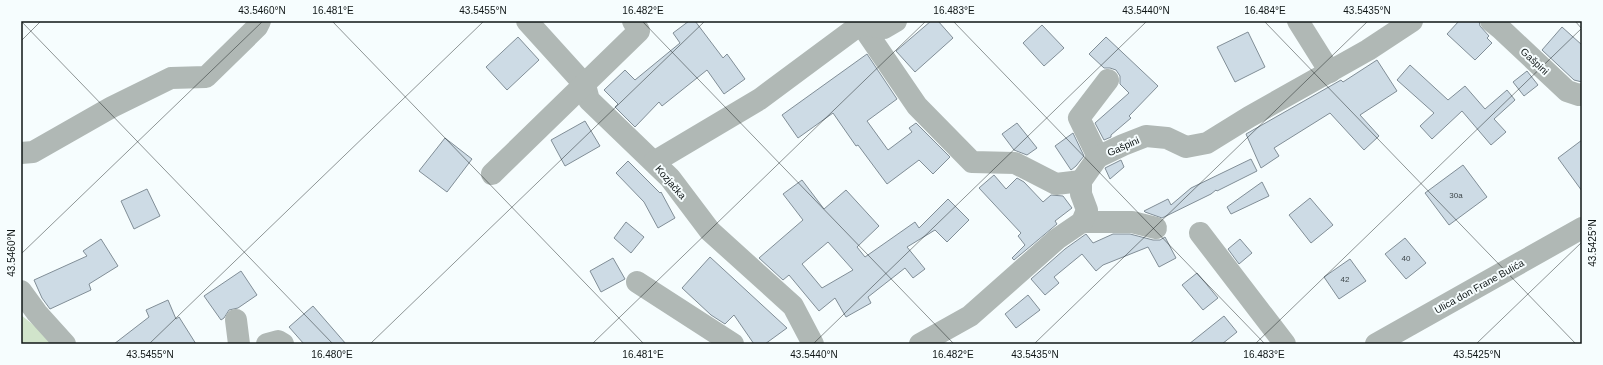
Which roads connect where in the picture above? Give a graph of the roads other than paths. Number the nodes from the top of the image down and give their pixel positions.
1 (260, 21) edge
2 (527, 21) edge
3 (633, 21) edge
4 (896, 21) edge
5 (1298, 21) edge
6 (1412, 21) edge
7 (1491, 21) edge
8 (861, 23) edge
9 (1330, 72) junction
10 (1108, 80) dead end
11 (584, 85) junction
12 (1582, 94) edge
13 (21, 153) edge
14 (1098, 157) junction
15 (654, 162) junction
16 (492, 174) dead end
17 (1081, 181) junction
18 (1082, 222) junction
19 (1156, 228) dead end
20 (1582, 228) edge
21 (1200, 233) dead end
22 (638, 282) dead end
23 (21, 291) edge
24 (236, 320) dead end
25 (65, 344) edge
26 (239, 344) edge
27 (267, 344) edge
28 (283, 344) edge
29 (733, 344) edge
30 (813, 344) edge
31 (920, 344) edge
32 (1285, 344) edge
33 (1376, 344) edge

1 - 13 street
2 - 11 street, Kozjačka
3 - 11 street
4 - 8 street
5 - 9 street
6 - 9 street, Gašpini
7 - 12 street, Gašpini
8 - 15 street
8 - 17 street
9 - 14 street, Gašpini
10 - 14 street
11 - 15 street, Kozjačka
11 - 16 street
14 - 17 street, Gašpini
15 - 30 street, Kozjačka
17 - 18 street
18 - 19 street
18 - 31 street
20 - 33 street, Ulica don Frane Bulića
21 - 32 street
22 - 29 street
23 - 25 street
24 - 26 street
27 - 28 street

